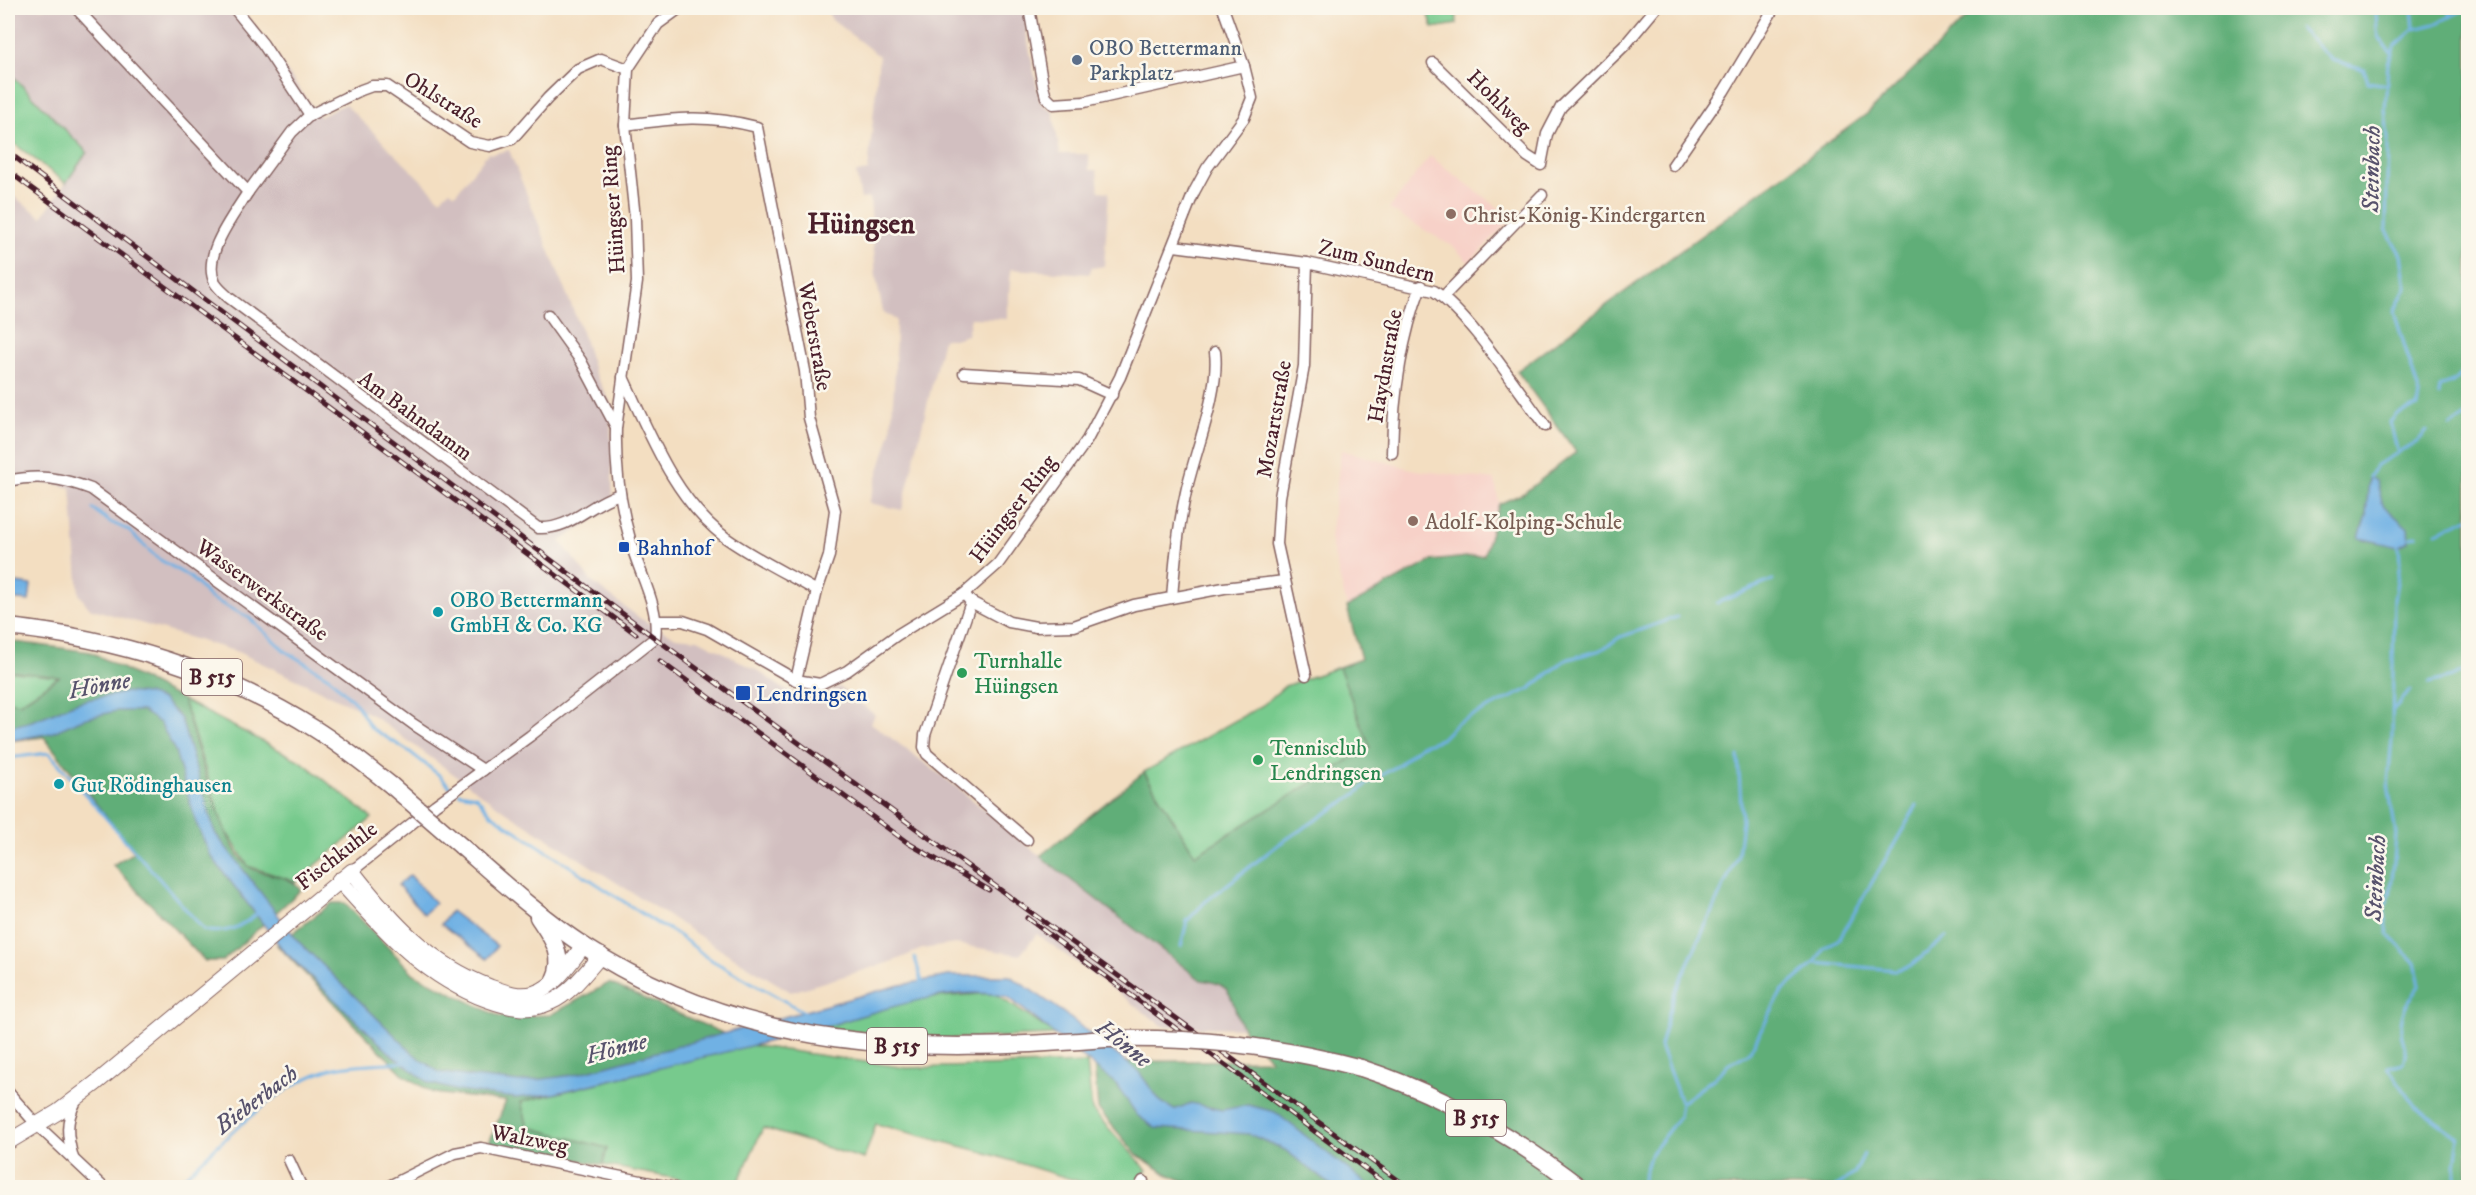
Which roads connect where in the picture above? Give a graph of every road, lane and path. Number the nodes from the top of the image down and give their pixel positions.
1 (76, 8) edge
2 (234, 8) edge
3 (680, 8) edge
4 (1029, 8) edge
5 (1223, 8) edge
6 (1656, 8) edge
7 (1774, 8) edge
8 (1433, 63) dead end
9 (1244, 66) junction
10 (628, 69) junction
11 (310, 115) junction
12 (625, 125) junction
13 (1673, 165) dead end
14 (248, 192) junction
15 (1542, 195) dead end
16 (1174, 246) junction
17 (1307, 262) junction
18 (212, 268) joint
19 (1421, 286) junction
20 (1443, 297) junction
21 (548, 315) dead end
22 (1215, 352) dead end
23 (964, 373) dead end
24 (622, 377) junction
25 (1112, 395) junction
26 (1545, 426) dead end
27 (616, 428) junction
28 (1392, 453) dead end
29 (8, 482) edge
30 (620, 494) junction
31 (1284, 581) junction
32 (818, 591) junction
33 (1172, 597) junction
34 (968, 598) junction
35 (656, 621) junction
36 (8, 627) edge
37 (1306, 675) dead end
38 (796, 680) junction
39 (483, 770) junction
40 (1027, 840) dead end
41 (352, 871) junction
42 (339, 880) junction
43 (528, 904) junction
44 (584, 945) junction
45 (601, 956) junction
46 (554, 980) junction
47 (8, 1092) edge
48 (78, 1097) junction
49 (36, 1124) junction
50 (8, 1142) edge
51 (73, 1158) junction
52 (289, 1160) dead end
53 (388, 1186) edge
54 (104, 1188) edge
55 (302, 1188) edge
56 (415, 1188) edge
57 (675, 1188) edge
58 (1581, 1188) edge

1 - 14 street
2 - 11 street
3 - 10 street
4 - 9 street
5 - 9 street, Hüingser Ring
6 - 8 street, Hohlweg
7 - 13 street
9 - 16 street, Hüingser Ring
10 - 11 street, Ohlstraße
10 - 12 street, Hüingser Ring
11 - 14 street, Ohlstraße
12 - 24 street, Hüingser Ring
12 - 32 street, Weberstraße
14 - 18 street, Ohlstraße
15 - 20 street
16 - 17 street, Zum Sundern
16 - 25 street, Hüingser Ring
17 - 19 street, Zum Sundern
17 - 31 street, Mozartstraße
18 - 30 street, Am Bahndamm
19 - 20 street, Zum Sundern
19 - 28 street, Haydnstraße
20 - 26 street, Zum Sundern
21 - 27 street, Hüingser Ring
22 - 33 street
23 - 25 street
24 - 27 street, Hüingser Ring
24 - 32 street
25 - 34 street, Hüingser Ring
27 - 30 street, Hüingser Ring
29 - 39 street, Wasserwerkstraße
30 - 35 street, Hüingser Ring
31 - 33 street
31 - 37 street, Mozartstraße
32 - 38 street, Weberstraße
33 - 34 street
34 - 38 street, Hüingser Ring
34 - 40 street
35 - 38 street, Hüingser Ring
35 - 39 street, Fischkuhle
36 - 43 main road, B 515, bridge
39 - 41 street, Fischkuhle
41 - 42 main road, Fischkuhle
41 - 46 main road
42 - 45 main road
42 - 48 main road, Fischkuhle
43 - 44 main road, B 515
43 - 46 main road, B 515
44 - 45 main road, B 515
44 - 46 main road
45 - 58 main road, B 515, bridge
47 - 49 street
48 - 49 main road, Fischkuhle
48 - 51 street
49 - 50 main road, Fischkuhle
49 - 51 street
51 - 54 street
52 - 55 street
53 - 56 street
53 - 57 street, Walzweg

